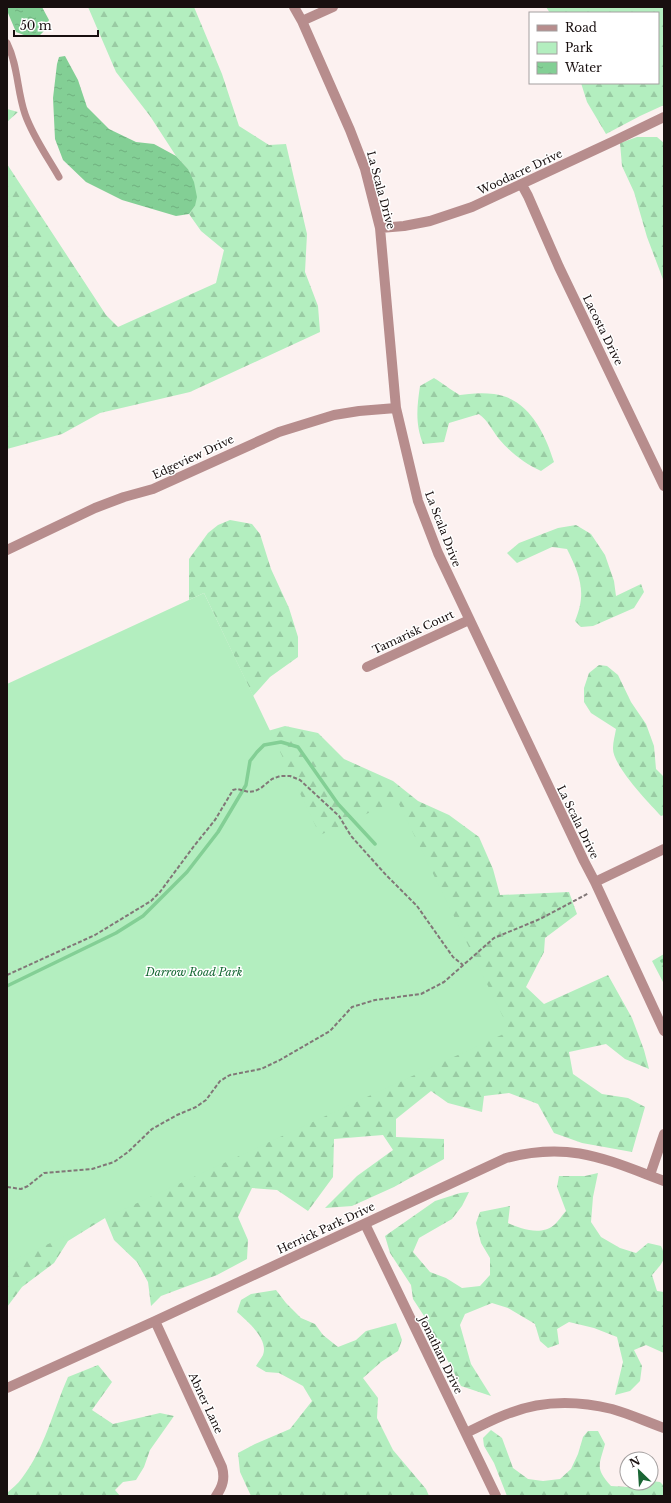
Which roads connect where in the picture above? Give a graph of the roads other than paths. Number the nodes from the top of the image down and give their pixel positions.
1 (294, 7) edge
2 (333, 7) edge
3 (302, 21) junction
4 (7, 42) edge
5 (664, 117) edge
6 (59, 177) dead end
7 (522, 185) junction
8 (380, 228) junction
9 (396, 408) junction
10 (664, 486) edge
11 (7, 550) edge
12 (469, 620) junction
13 (367, 667) dead end
14 (664, 849) edge
15 (596, 885) junction
16 (664, 1030) edge
17 (664, 1134) edge
18 (650, 1175) junction
19 (664, 1181) edge
20 (365, 1224) junction
21 (155, 1321) junction
22 (7, 1388) edge
23 (664, 1428) edge
24 (466, 1433) junction
25 (216, 1496) edge
26 (496, 1496) edge

1 - 3 street, La Scala Drive
2 - 3 street
3 - 8 street, La Scala Drive
4 - 6 lane
5 - 7 street, Woodacre Drive
7 - 8 street, Woodacre Drive
7 - 10 street, Lacosta Drive
8 - 9 street, La Scala Drive
9 - 11 street, Edgeview Drive
9 - 12 street, La Scala Drive
12 - 13 street, Tamarisk Court
12 - 15 street, La Scala Drive
14 - 15 street
15 - 16 street, La Scala Drive
17 - 18 street
18 - 19 street, Herrick Park Drive
18 - 20 street, Herrick Park Drive
20 - 21 street, Herrick Park Drive
20 - 24 street, Jonathan Drive
21 - 22 street, Herrick Park Drive
21 - 25 street, Abner Lane
23 - 24 street
24 - 26 street, Jonathan Drive

